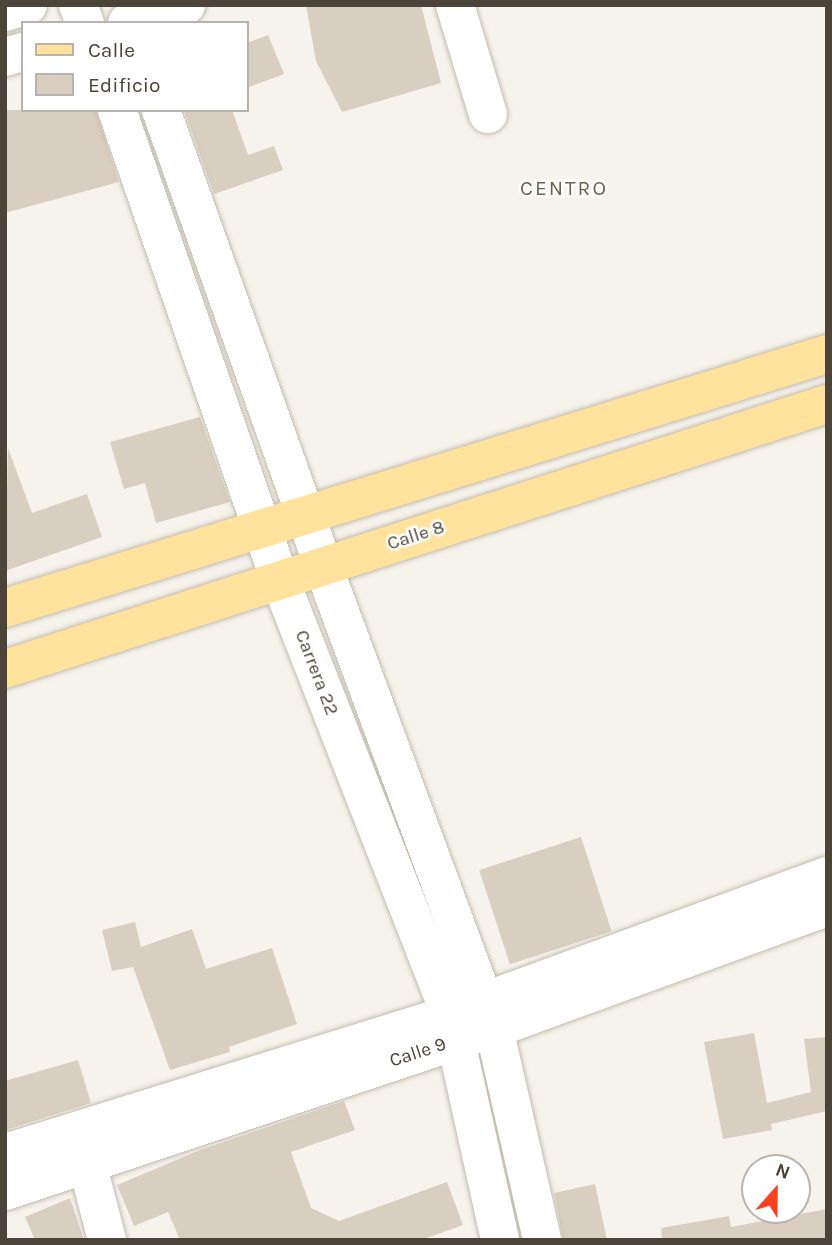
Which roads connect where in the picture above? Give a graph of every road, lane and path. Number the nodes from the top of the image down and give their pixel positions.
1 (28, 5) edge
2 (186, 5) edge
3 (455, 5) edge
4 (5, 12) edge
5 (135, 21) edge
6 (118, 112) edge
7 (162, 112) edge
8 (488, 114) dead end
9 (827, 354) edge
10 (827, 404) edge
11 (307, 515) junction
12 (263, 528) junction
13 (323, 566) junction
14 (280, 580) junction
15 (5, 608) edge
16 (5, 669) edge
17 (827, 876) edge
18 (827, 906) edge
19 (471, 1021) junction
20 (83, 1145) junction
21 (5, 1153) edge
22 (5, 1191) edge
23 (107, 1240) edge
24 (500, 1240) edge
25 (541, 1240) edge

1 - 4 street
2 - 5 street
3 - 8 street
6 - 12 street, Carrera 22
7 - 11 street, Carrera 22
9 - 11 main road
10 - 13 main road, Calle 8
11 - 12 main road
11 - 13 street, Carrera 22
12 - 14 street, Carrera 22
12 - 15 main road
13 - 14 main road, Calle 8
13 - 19 street, Carrera 22
14 - 16 main road, Calle 8
14 - 19 street, Carrera 22
17 - 19 street, Calle 9
18 - 19 street, Calle 9
19 - 20 street, Calle 9
19 - 24 street, Carrera 22
19 - 25 street, Carrera 22
20 - 21 street, Calle 9
20 - 22 street, Calle 9
20 - 23 street

